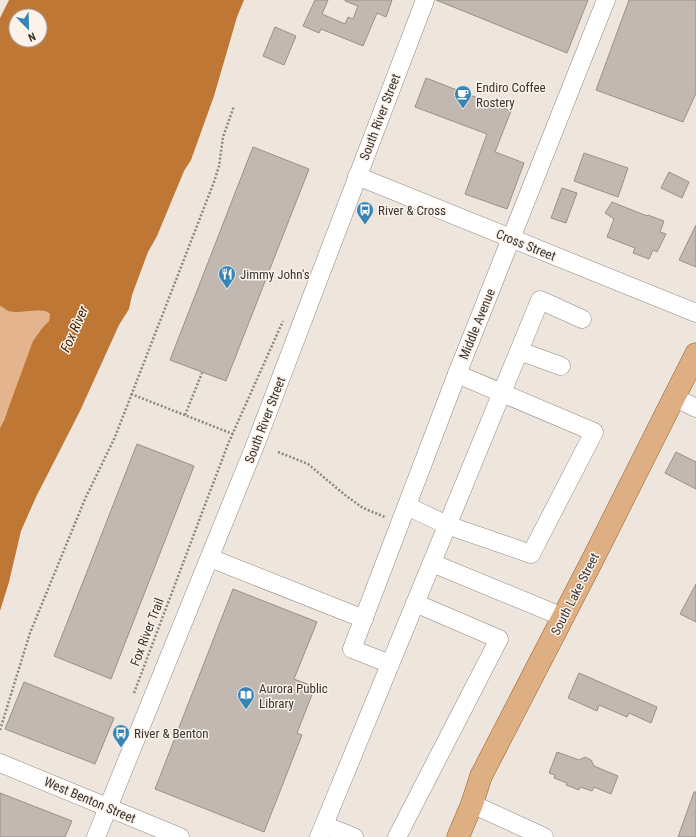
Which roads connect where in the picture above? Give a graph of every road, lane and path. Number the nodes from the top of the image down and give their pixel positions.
1 (425, 0) edge
2 (606, 0) edge
3 (234, 106) dead end
4 (357, 176) junction
5 (511, 239) junction
6 (696, 313) edge
7 (582, 319) dead end
8 (519, 351) junction
9 (696, 354) edge
10 (561, 366) dead end
11 (202, 373) dead end
12 (457, 374) junction
13 (502, 393) junction
14 (131, 394) junction
15 (674, 397) junction
16 (696, 408) edge
17 (185, 415) junction
18 (278, 452) dead end
19 (404, 515) junction
20 (447, 526) junction
21 (210, 558) junction
22 (432, 563) junction
23 (415, 603) junction
24 (563, 617) junction
25 (364, 619) junction
26 (390, 664) junction
27 (131, 700) dead end
28 (0, 730) edge
29 (0, 763) edge
30 (472, 804) junction
31 (108, 808) junction
32 (322, 831) edge
33 (96, 837) edge
34 (180, 837) edge
35 (354, 837) edge
36 (397, 837) edge
37 (458, 837) edge
38 (544, 837) edge

1 - 4 street, South River Street
2 - 5 street, Middle Avenue
3 - 14 path
4 - 5 street, Cross Street
4 - 21 street, South River Street
5 - 6 street, Cross Street
5 - 12 street, Middle Avenue
7 - 8 street
8 - 10 street
8 - 13 street
9 - 15 main road, South Lake Street
11 - 17 path
12 - 13 street
12 - 19 street, Middle Avenue
13 - 20 street
13 - 20 street
14 - 17 path
14 - 28 path
15 - 16 street
15 - 24 main road, South Lake Street
17 - 27 path, Fox River Trail
18 - 19 path
19 - 20 street
19 - 25 street, Middle Avenue
20 - 22 street
21 - 25 street
21 - 31 street, South River Street
22 - 23 street
22 - 24 street
23 - 26 street
23 - 36 street
24 - 30 main road, South Lake Street
25 - 26 street, Middle Avenue
26 - 32 street
29 - 31 street, West Benton Street
30 - 37 main road, South Lake Street
30 - 38 street
31 - 33 street, South River Street
31 - 34 street, West Benton Street
32 - 35 street

